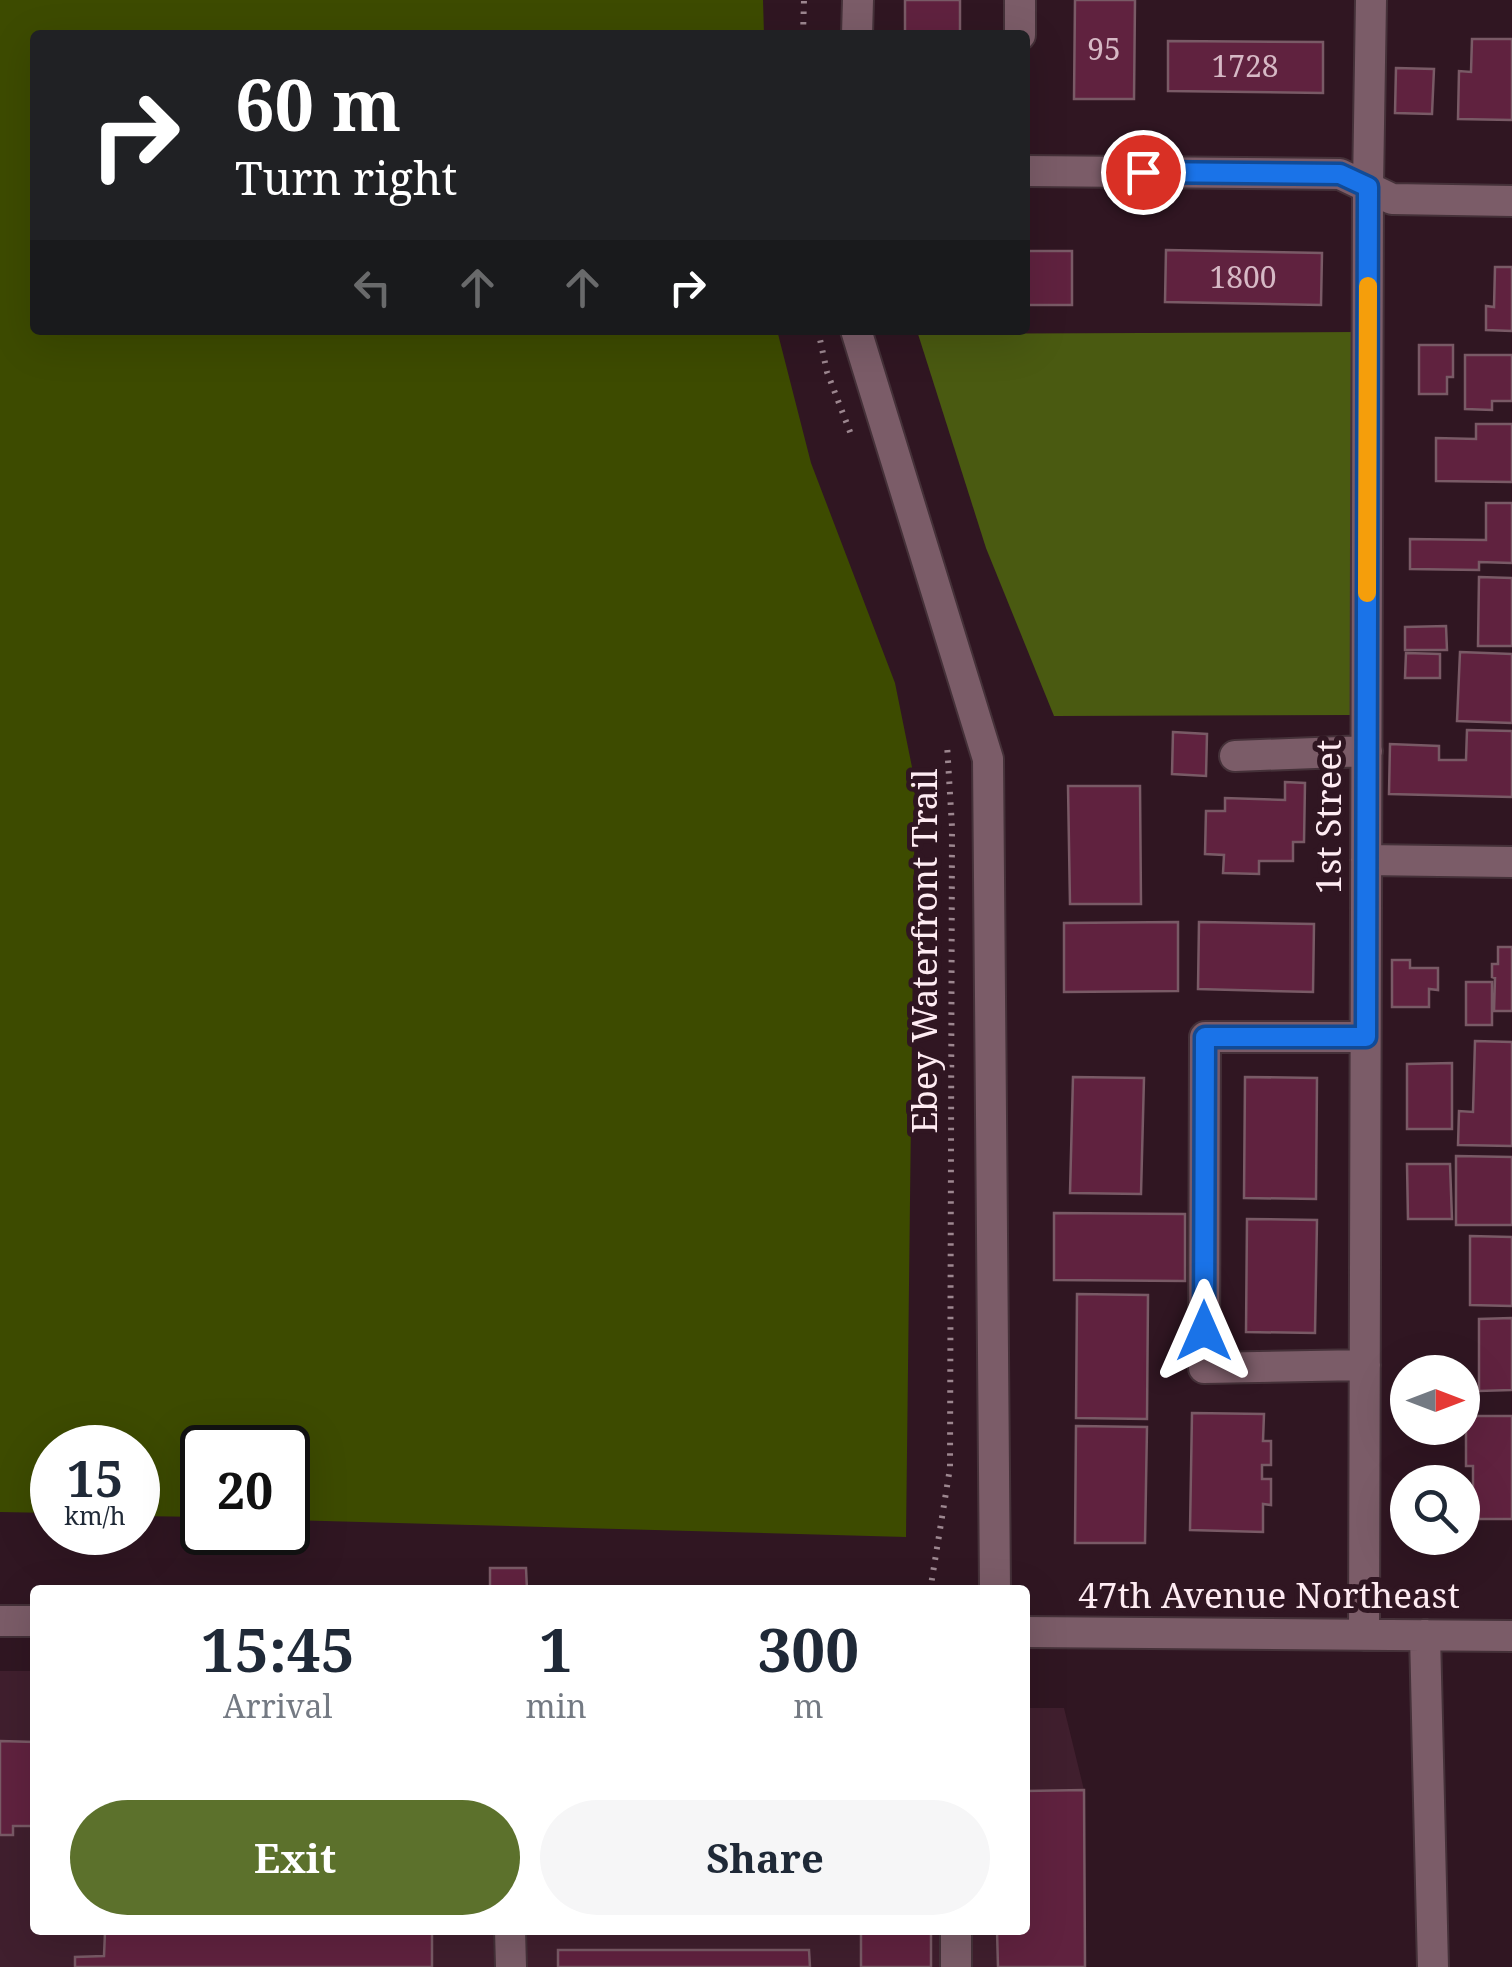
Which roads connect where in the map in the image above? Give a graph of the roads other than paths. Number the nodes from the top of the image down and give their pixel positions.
1 (858, 0) edge
2 (1020, 0) edge
3 (1371, 0) edge
4 (857, 30) edge
5 (1020, 30) edge
6 (1030, 171) edge
7 (1368, 187) junction
8 (1512, 200) edge
9 (858, 335) edge
10 (1366, 750) junction
11 (1235, 756) dead end
12 (1366, 860) junction
13 (1512, 862) edge
14 (1366, 1037) junction
15 (1365, 1365) junction
16 (996, 1585) edge
17 (0, 1621) edge
18 (30, 1622) edge
19 (1030, 1632) edge
20 (1364, 1635) junction
21 (1425, 1635) junction
22 (1512, 1636) edge
23 (510, 1935) edge
24 (956, 1935) edge
25 (511, 1967) edge
26 (956, 1967) edge
27 (1432, 1967) edge

1 - 4 street
2 - 5 street
3 - 7 street, 1st Street
6 - 7 street
7 - 8 street
7 - 10 street, 1st Street
9 - 16 street
10 - 11 street
10 - 12 street, 1st Street
12 - 13 street
12 - 14 street, 1st Street
14 - 15 street, 1st Street
14 - 15 street
15 - 20 street, 1st Street
17 - 18 street
19 - 20 street, 47th Avenue Northeast
20 - 21 street, 47th Avenue Northeast
21 - 22 street, 47th Avenue Northeast
21 - 27 street
23 - 25 street
24 - 26 street

